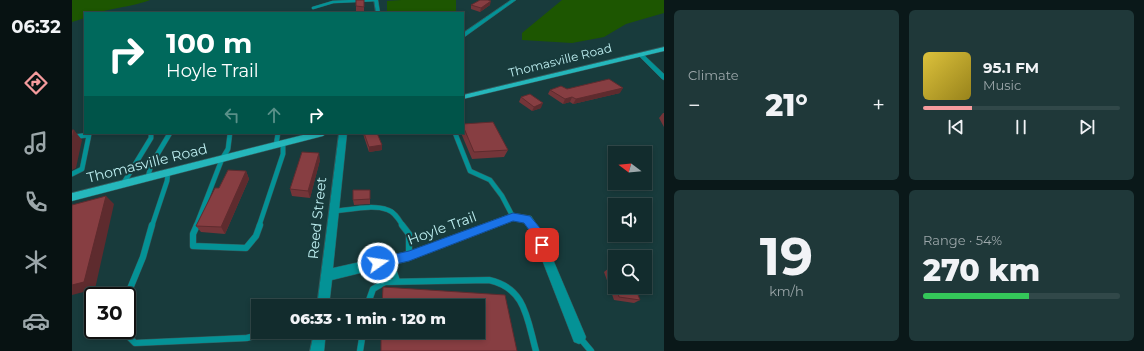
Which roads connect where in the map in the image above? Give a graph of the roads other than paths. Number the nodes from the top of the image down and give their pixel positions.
1 (376, 0) edge
2 (514, 0) edge
3 (313, 8) dead end
4 (378, 12) edge
5 (464, 35) edge
6 (664, 49) edge
7 (641, 54) junction
8 (664, 78) edge
9 (464, 97) edge
10 (151, 134) edge
11 (169, 134) edge
12 (230, 134) edge
13 (278, 134) edge
14 (317, 134) edge
15 (343, 134) edge
16 (456, 134) edge
17 (72, 137) edge
18 (280, 144) junction
19 (222, 158) junction
20 (168, 172) junction
21 (72, 174) edge
22 (148, 177) junction
23 (123, 184) junction
24 (72, 197) edge
25 (333, 212) junction
26 (513, 217) junction
27 (409, 256) junction
28 (390, 260) junction
29 (328, 275) junction
30 (397, 282) junction
31 (131, 287) edge
32 (325, 299) edge
33 (369, 299) edge
34 (251, 337) edge
35 (579, 337) joint
36 (130, 339) edge
37 (319, 339) edge
38 (362, 339) edge
39 (318, 351) edge
40 (360, 351) edge
41 (536, 351) edge
42 (591, 351) edge

1 - 3 lane
1 - 4 street
2 - 5 street
6 - 7 main road, Thomasville Road
7 - 8 street
7 - 9 main road, Thomasville Road
10 - 23 lane
11 - 22 lane
12 - 19 lane
13 - 18 lane
14 - 18 main road, Thomasville Road
15 - 25 street, Reed Street
16 - 26 lane
17 - 21 lane
18 - 19 main road, Thomasville Road
18 - 19 lane
19 - 20 main road, Thomasville Road
20 - 22 main road, Thomasville Road
20 - 31 lane
22 - 23 main road, Thomasville Road
23 - 24 main road, Thomasville Road
25 - 27 lane
25 - 29 street, Reed Street
26 - 27 street, Hoyle Trail
26 - 35 street
27 - 28 street, Hoyle Trail
28 - 29 street, Hoyle Trail
28 - 30 lane
29 - 32 street, Reed Street
30 - 33 lane
30 - 41 lane
34 - 36 lane
35 - 42 lane
37 - 39 street
38 - 40 lane

